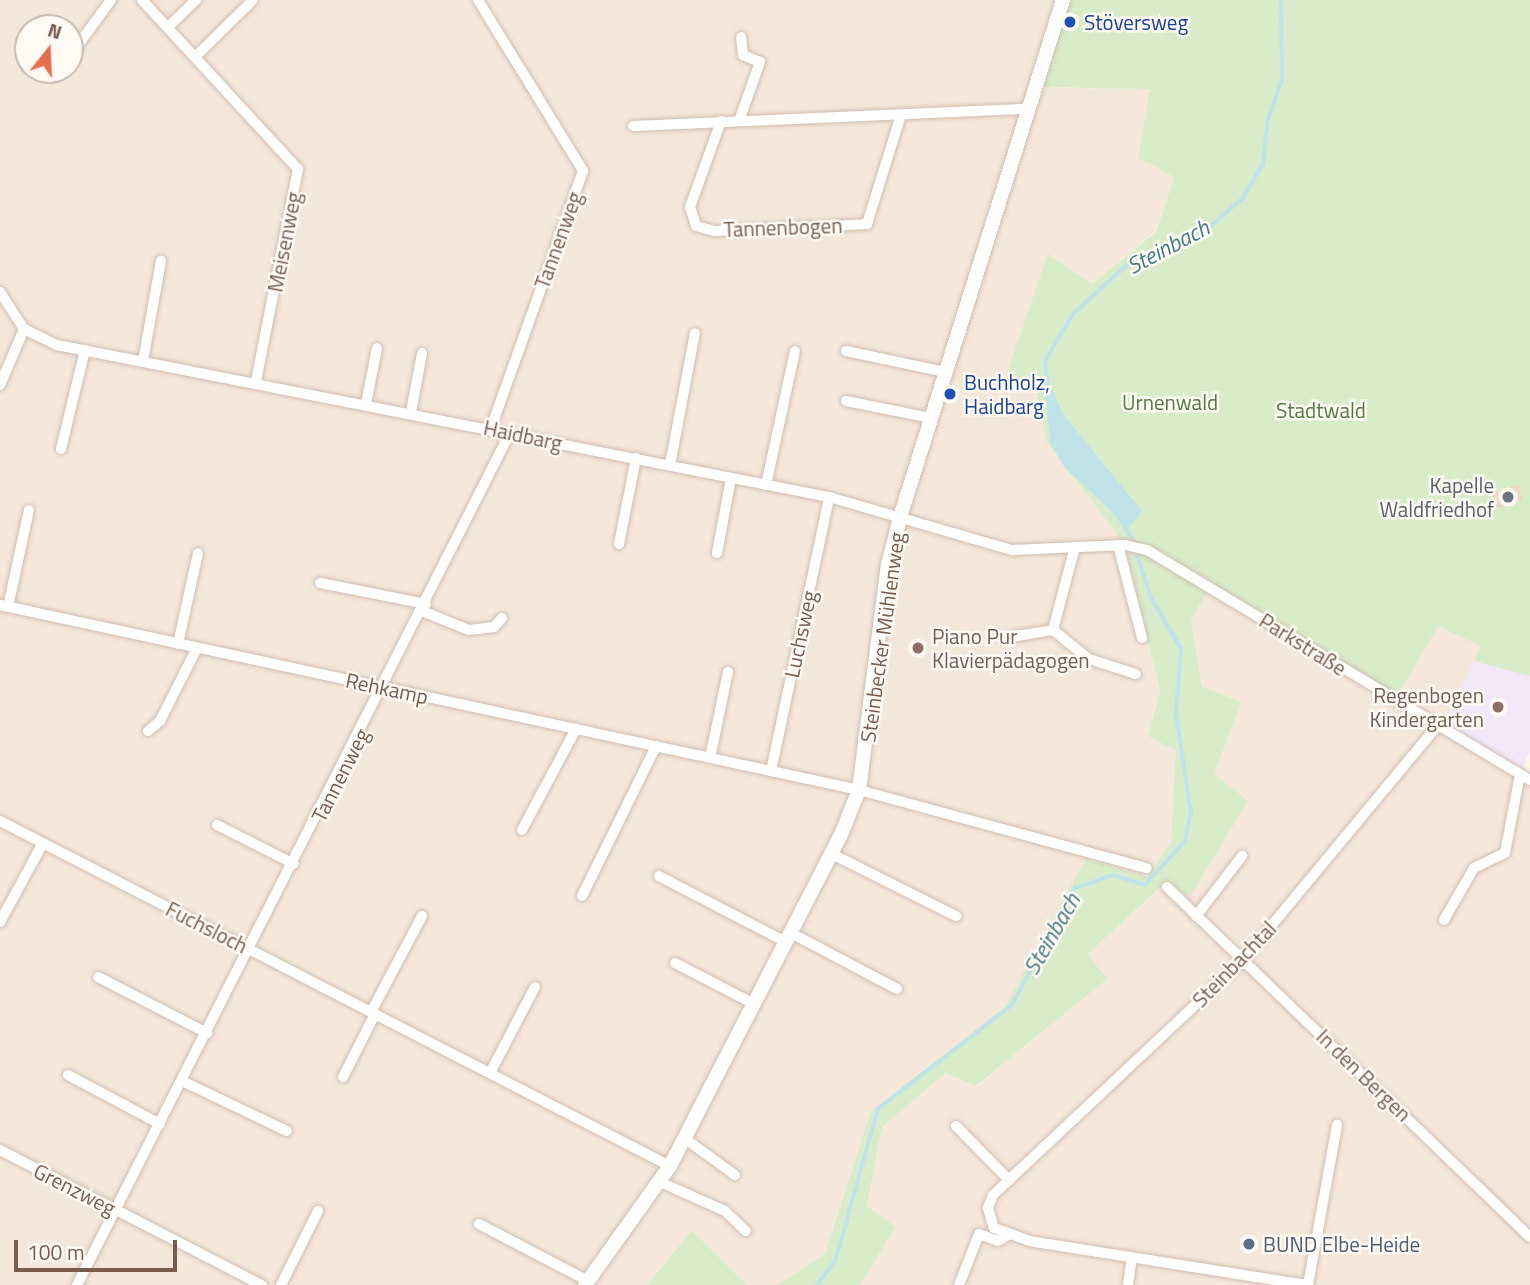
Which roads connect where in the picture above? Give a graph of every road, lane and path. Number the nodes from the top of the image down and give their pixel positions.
1 (111, 0) edge
2 (142, 0) edge
3 (197, 0) edge
4 (253, 0) edge
5 (478, 0) edge
6 (1063, 0) edge
7 (168, 27) junction
8 (84, 37) edge
9 (741, 37) dead end
10 (195, 57) junction
11 (1028, 109) junction
12 (901, 115) junction
13 (721, 121) junction
14 (739, 121) junction
15 (633, 126) dead end
16 (161, 261) dead end
17 (0, 292) edge
18 (24, 329) junction
19 (695, 333) dead end
20 (377, 348) dead end
21 (85, 350) junction
22 (795, 351) dead end
23 (846, 351) dead end
24 (422, 353) dead end
25 (143, 361) junction
26 (946, 372) junction
27 (256, 382) junction
28 (0, 385) edge
29 (846, 401) dead end
30 (366, 404) junction
31 (411, 412) junction
32 (931, 418) junction
33 (491, 428) junction
34 (510, 433) junction
35 (61, 449) dead end
36 (636, 458) junction
37 (670, 465) junction
38 (731, 478) junction
39 (766, 485) junction
40 (829, 497) junction
41 (29, 510) dead end
42 (901, 513) junction
43 (619, 544) dead end
44 (1118, 545) junction
45 (1075, 547) junction
46 (198, 553) dead end
47 (717, 553) dead end
48 (320, 583) dead end
49 (4, 606) edge
50 (424, 608) junction
51 (502, 618) dead end
52 (1053, 630) junction
53 (1011, 637) dead end
54 (1142, 638) dead end
55 (178, 644) junction
56 (197, 648) junction
57 (728, 672) dead end
58 (1136, 674) dead end
59 (384, 688) junction
60 (1437, 726) junction
61 (576, 729) junction
62 (148, 731) dead end
63 (656, 746) junction
64 (710, 758) junction
65 (771, 771) junction
66 (1520, 774) junction
67 (1530, 780) edge
68 (859, 790) junction
69 (1, 824) edge
70 (217, 825) dead end
71 (522, 830) dead end
72 (43, 843) junction
73 (832, 853) junction
74 (1242, 856) dead end
75 (294, 864) junction
76 (1147, 868) dead end
77 (659, 876) dead end
78 (1167, 887) dead end
79 (582, 896) dead end
80 (422, 916) dead end
81 (956, 916) dead end
82 (1196, 916) junction
83 (1444, 920) dead end
84 (0, 922) edge
85 (788, 937) junction
86 (250, 949) junction
87 (1242, 961) junction
88 (675, 963) dead end
89 (97, 977) dead end
90 (535, 987) dead end
91 (897, 989) dead end
92 (754, 1004) junction
93 (373, 1013) junction
94 (206, 1033) junction
95 (490, 1073) junction
96 (68, 1076) dead end
97 (343, 1077) dead end
98 (182, 1081) junction
99 (160, 1124) junction
100 (1336, 1125) dead end
101 (956, 1126) dead end
102 (287, 1131) dead end
103 (684, 1138) junction
104 (0, 1150) edge
105 (670, 1166) junction
106 (735, 1175) dead end
107 (1009, 1180) junction
108 (660, 1182) junction
109 (116, 1210) junction
110 (318, 1211) dead end
111 (479, 1224) dead end
112 (746, 1231) dead end
113 (1010, 1234) junction
114 (1530, 1237) edge
115 (1132, 1257) junction
116 (586, 1283) edge
117 (77, 1285) edge
118 (262, 1285) edge
119 (281, 1285) edge
120 (959, 1285) edge
121 (1128, 1285) edge
122 (1308, 1285) edge

1 - 8 street
2 - 7 street, Meisenweg
3 - 7 street
4 - 10 street
5 - 33 street, Tannenweg
6 - 11 street, Steinbecker Mühlenweg
7 - 10 street, Meisenweg
9 - 14 street
10 - 27 street, Meisenweg
11 - 12 street
11 - 26 street, Steinbecker Mühlenweg
12 - 13 street, Tannenbogen
12 - 14 street
13 - 14 street
13 - 15 street
16 - 25 street
17 - 18 street
18 - 21 street, Haidbarg
18 - 28 street
19 - 37 street
20 - 30 street
21 - 25 street, Haidbarg
21 - 35 street
22 - 39 street
23 - 26 street
24 - 31 street
25 - 27 street, Haidbarg
26 - 32 street, Steinbecker Mühlenweg
27 - 30 street, Haidbarg
29 - 32 street
30 - 31 street, Haidbarg
31 - 33 street, Haidbarg
32 - 42 street, Steinbecker Mühlenweg
33 - 34 street, Haidbarg
34 - 36 street, Haidbarg
34 - 50 street, Tannenweg
36 - 37 street, Haidbarg
36 - 43 street
37 - 38 street, Haidbarg
38 - 39 street, Haidbarg
38 - 47 street
39 - 40 street, Haidbarg
40 - 42 street, Haidbarg
40 - 65 street, Luchsweg
41 - 49 street, Rehkamp
42 - 45 street, Parkstraße
42 - 68 street, Steinbecker Mühlenweg
44 - 45 street, Parkstraße
44 - 54 street
44 - 60 street, Parkstraße
45 - 52 street
46 - 55 street
48 - 50 street
49 - 55 street, Rehkamp
50 - 51 street
50 - 59 street, Tannenweg
52 - 53 street
52 - 58 street
55 - 56 street, Rehkamp
56 - 59 street, Rehkamp
56 - 62 street
57 - 64 street
59 - 61 street, Rehkamp
59 - 75 street, Tannenweg
60 - 66 street, Parkstraße
60 - 87 street, Steinbachtal
61 - 63 street, Rehkamp
61 - 71 street
63 - 64 street, Rehkamp
63 - 79 street
64 - 65 street, Rehkamp
65 - 68 street, Rehkamp
66 - 67 street, Parkstraße
66 - 83 street
68 - 73 street, Steinbecker Mühlenweg
68 - 76 street
69 - 72 street, Fuchsloch
70 - 75 street
72 - 84 street
72 - 86 street, Fuchsloch
73 - 81 street
73 - 85 street, Steinbecker Mühlenweg
74 - 82 street
75 - 86 street, Tannenweg
77 - 85 street
78 - 82 street, In den Bergen
80 - 93 street
82 - 87 street, In den Bergen
85 - 91 street
85 - 92 street, Steinbecker Mühlenweg
86 - 93 street, Fuchsloch
86 - 94 street, Tannenweg
87 - 107 street, Steinbachtal
87 - 114 street, In den Bergen
88 - 92 street
89 - 94 street
90 - 95 street
92 - 103 street, Steinbecker Mühlenweg
93 - 95 street, Fuchsloch
93 - 97 street
94 - 98 street, Tannenweg
95 - 105 street, Fuchsloch
96 - 99 street
98 - 99 street, Tannenweg
98 - 102 street
99 - 109 street, Tannenweg
100 - 122 street
101 - 107 street
103 - 105 street, Steinbecker Mühlenweg
103 - 106 street
104 - 109 street, Grenzweg
105 - 108 street, Steinbecker Mühlenweg
107 - 113 street, Steinbachtal
108 - 112 street
108 - 116 street, Steinbecker Mühlenweg
109 - 117 street, Tannenweg
109 - 118 street, Grenzweg
110 - 119 street
111 - 116 street, Steinbecker Mühlenweg
113 - 115 street
113 - 120 street
115 - 121 street
115 - 122 street

